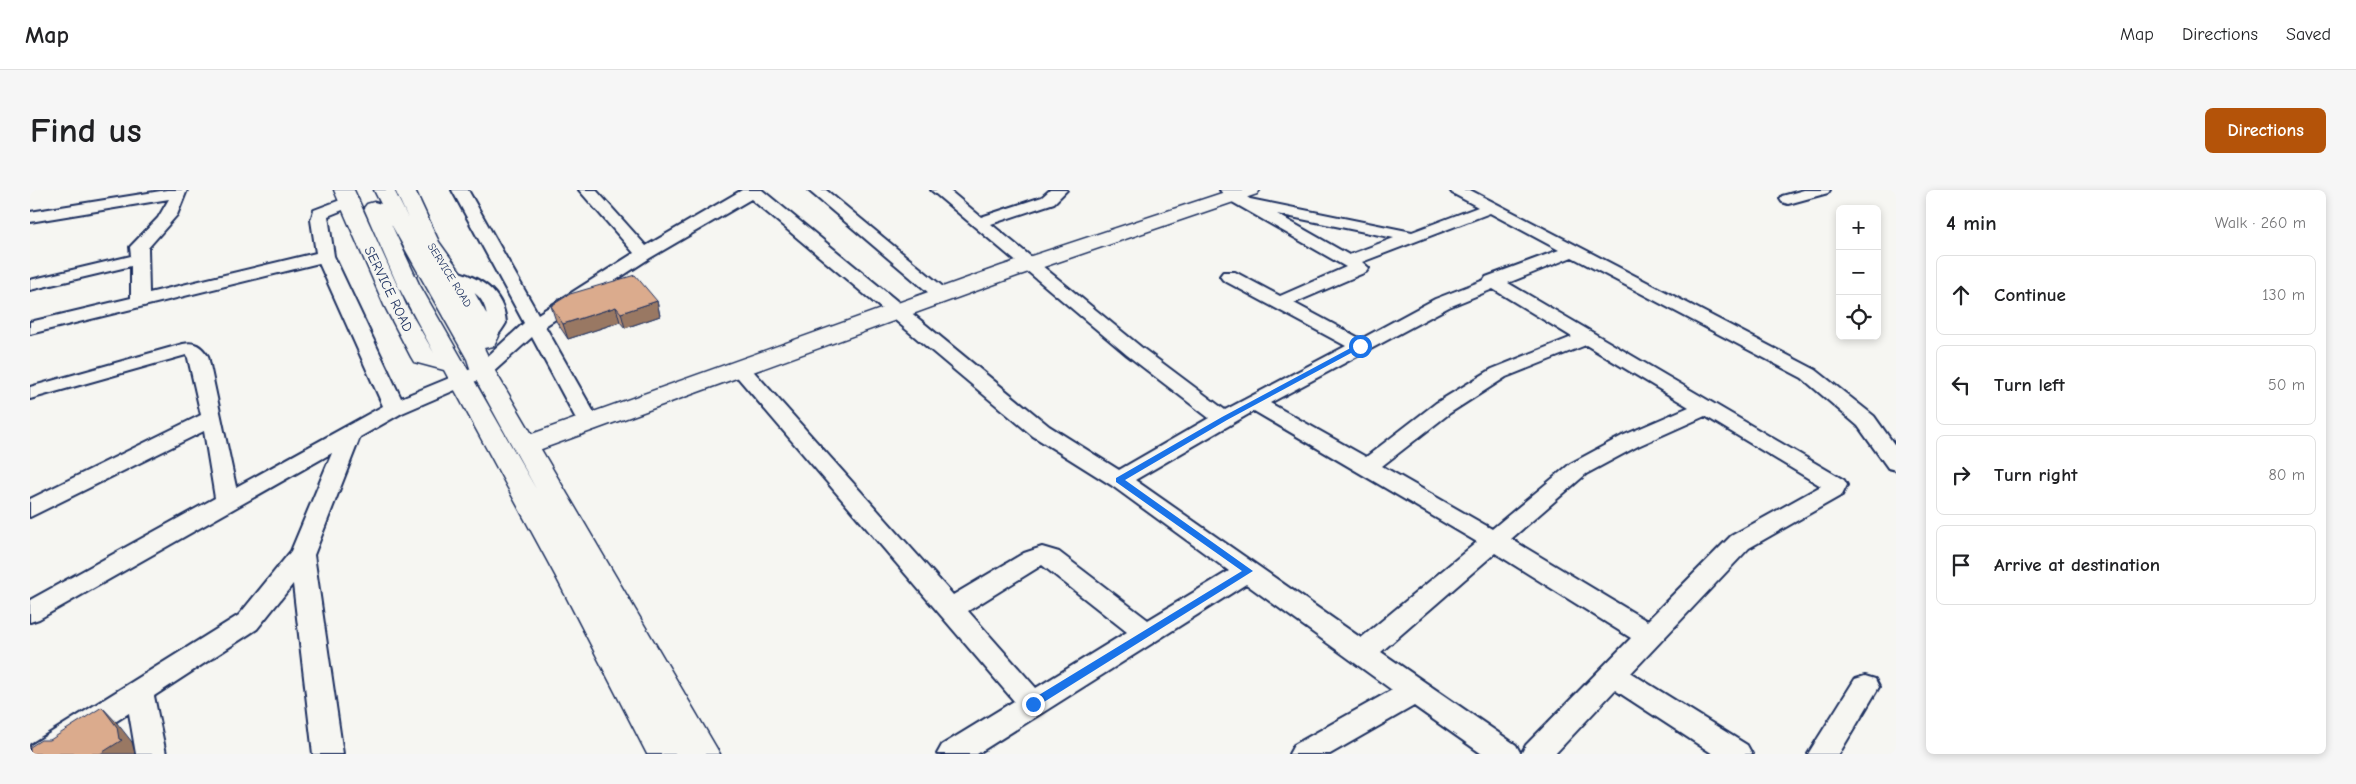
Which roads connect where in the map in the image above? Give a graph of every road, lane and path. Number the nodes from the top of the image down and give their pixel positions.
1 (384, 190) edge
2 (405, 190) edge
3 (460, 190) edge
4 (587, 190) edge
5 (752, 190) edge
6 (816, 190) edge
7 (939, 190) edge
8 (1059, 190) edge
9 (1458, 190) edge
10 (1822, 190) edge
11 (179, 192) edge
12 (353, 194) edge
13 (1239, 195) edge
14 (1788, 199) dead end
15 (1492, 207) junction
16 (30, 218) edge
17 (979, 223) junction
18 (1414, 237) junction
19 (1574, 250) junction
20 (644, 254) junction
21 (325, 256) junction
22 (139, 259) junction
23 (1349, 262) junction
24 (1030, 264) junction
25 (1229, 276) dead end
26 (1492, 282) junction
27 (30, 285) edge
28 (942, 295) junction
29 (140, 301) junction
30 (1279, 303) junction
31 (896, 312) junction
32 (533, 325) junction
33 (30, 328) edge
34 (1588, 338) junction
35 (1360, 346) junction
36 (473, 362) junction
37 (740, 368) junction
38 (30, 393) edge
39 (1255, 403) junction
40 (395, 408) junction
41 (1706, 408) junction
42 (212, 418) junction
43 (1224, 418) junction
44 (589, 423) junction
45 (350, 435) junction
46 (1888, 439) edge
47 (527, 445) junction
48 (1896, 463) edge
49 (1367, 468) junction
50 (1119, 480) junction
51 (228, 503) junction
52 (30, 509) edge
53 (1493, 540) junction
54 (302, 555) junction
55 (1248, 571) junction
56 (949, 610) junction
57 (30, 612) edge
58 (1147, 634) junction
59 (1650, 636) junction
60 (1362, 653) junction
61 (1613, 675) junction
62 (1865, 686) dead end
63 (1415, 691) junction
64 (139, 692) junction
65 (1033, 704) junction
66 (41, 754) edge
67 (151, 754) edge
68 (328, 754) edge
69 (665, 754) edge
70 (702, 754) edge
71 (952, 754) edge
72 (1304, 754) edge
73 (1506, 754) edge
74 (1536, 754) edge
75 (1737, 754) edge
76 (1824, 754) edge

1 - 36 main road
2 - 36 main road, SERVICE ROAD
3 - 32 street
4 - 20 street
5 - 20 street
5 - 31 street
6 - 28 street
7 - 17 street
8 - 17 street
9 - 15 street
10 - 14 street
11 - 16 street
11 - 22 street
12 - 21 street
12 - 36 main road
13 - 18 street
13 - 23 street
13 - 24 main road
15 - 18 street
15 - 19 street
17 - 24 street
18 - 23 street
19 - 26 street
19 - 46 street
20 - 32 street
21 - 29 street
21 - 40 street
22 - 27 street
22 - 29 street
23 - 30 street
24 - 28 main road
24 - 43 street
25 - 30 street
26 - 34 street
26 - 35 street
28 - 31 main road
29 - 33 street
30 - 35 street
31 - 37 main road
31 - 50 street
32 - 36 street
32 - 44 street
34 - 41 street
34 - 49 street
35 - 39 street
36 - 40 street
36 - 47 main road
36 - 69 main road
37 - 44 main road
37 - 56 street
38 - 42 street
39 - 43 street
39 - 49 street
40 - 45 street
41 - 53 street
41 - 59 street
42 - 51 street
42 - 52 street
43 - 50 street
44 - 47 main road
45 - 51 street
45 - 54 street
46 - 48 street
47 - 70 main road
49 - 53 street
50 - 55 street
51 - 57 street
53 - 59 street
53 - 60 street
54 - 64 street
54 - 68 street
55 - 58 street
55 - 60 street
56 - 58 street
56 - 65 street
58 - 65 street
59 - 61 street
60 - 63 street
61 - 74 street
61 - 75 street
62 - 76 street
63 - 72 street
63 - 73 street
64 - 66 street
64 - 67 street
65 - 71 street

